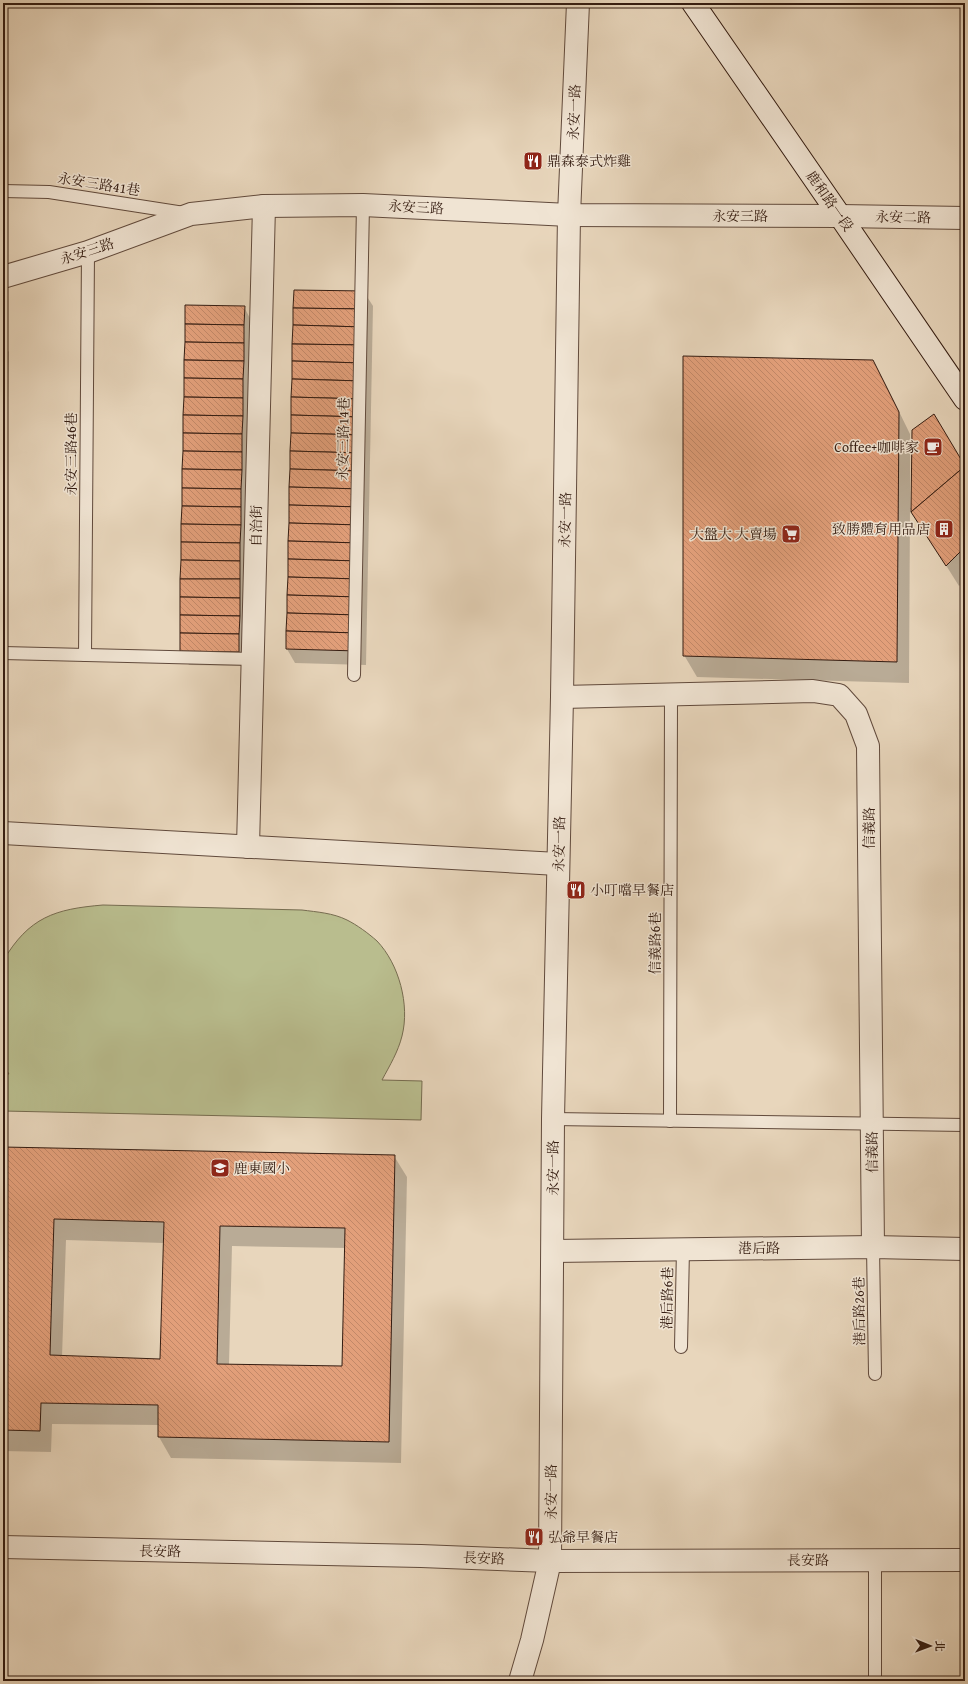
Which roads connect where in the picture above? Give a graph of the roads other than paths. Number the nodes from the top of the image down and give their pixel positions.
1 (578, 3) edge
2 (692, 3) edge
3 (3, 191) edge
4 (363, 205) junction
5 (264, 206) junction
6 (191, 214) junction
7 (569, 215) junction
8 (840, 216) junction
9 (965, 218) edge
10 (88, 252) junction
11 (3, 276) edge
12 (965, 399) edge
13 (3, 653) edge
14 (85, 655) junction
15 (252, 659) junction
16 (354, 675) dead end
17 (671, 694) junction
18 (562, 697) junction
19 (3, 833) edge
20 (248, 847) junction
21 (558, 864) junction
22 (553, 1119) junction
23 (670, 1121) junction
24 (871, 1124) junction
25 (965, 1125) edge
26 (872, 1248) junction
27 (683, 1249) junction
28 (965, 1249) edge
29 (553, 1251) junction
30 (681, 1348) dead end
31 (875, 1374) dead end
32 (3, 1547) edge
33 (875, 1560) junction
34 (965, 1560) edge
35 (550, 1561) junction
36 (520, 1681) edge
37 (875, 1681) edge

1 - 7 street, 永安一路
2 - 8 street, 鹿和路一段
3 - 6 lane, 永安三路41巷
4 - 5 street, 永安三路
4 - 7 street, 永安三路
4 - 16 lane, 永安三路14巷
5 - 6 street, 永安三路
5 - 15 street, 自治街
6 - 10 street, 永安三路
7 - 8 street, 永安三路
7 - 18 street, 永安一路
8 - 9 street, 永安二路
8 - 12 street, 鹿和路一段
10 - 11 street, 永安三路
10 - 14 lane, 永安三路46巷
13 - 14 lane
14 - 15 lane
15 - 20 street, 自治街
17 - 18 street, 信義路
17 - 23 lane, 信義路6巷
17 - 24 street, 信義路
18 - 21 street, 永安一路
19 - 20 street
20 - 21 street
21 - 22 street, 永安一路
22 - 23 lane
22 - 29 street, 永安一路
23 - 24 lane
24 - 25 lane
24 - 26 street, 信義路
26 - 27 street, 港后路
26 - 28 street, 港后路
26 - 31 lane, 港后路26巷
27 - 29 street, 港后路
27 - 30 lane, 港后路6巷
29 - 35 street, 永安一路
32 - 35 street, 長安路
33 - 34 street, 長安路
33 - 35 street, 長安路
33 - 37 lane
35 - 36 street, 永安一路

